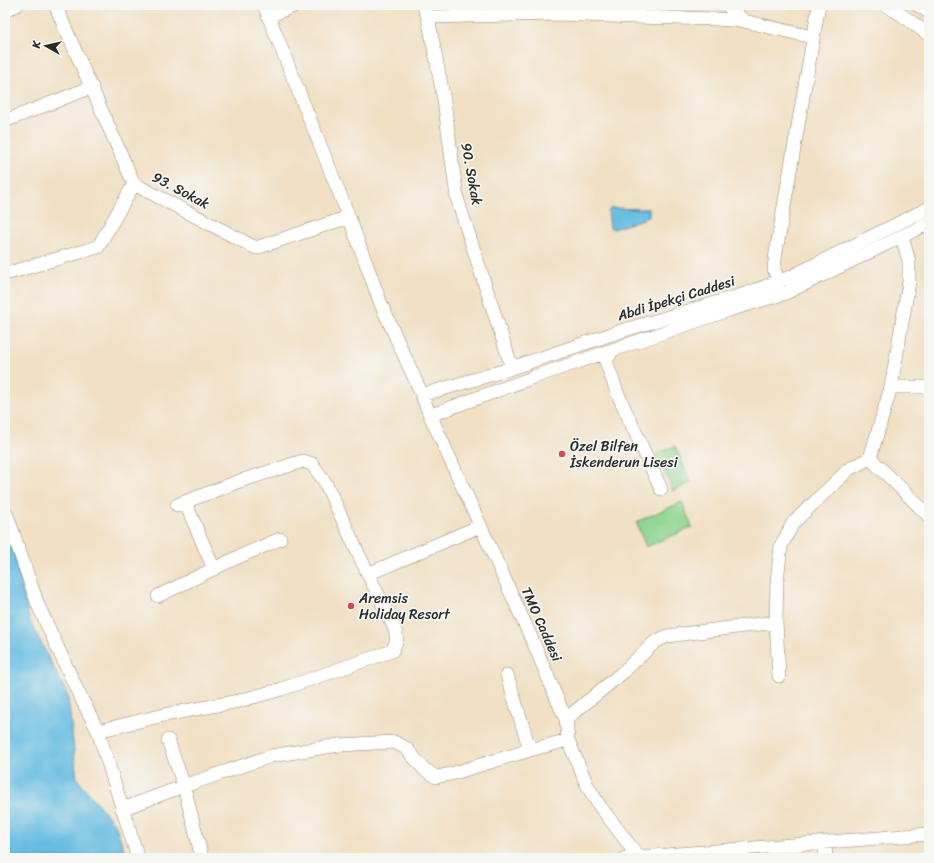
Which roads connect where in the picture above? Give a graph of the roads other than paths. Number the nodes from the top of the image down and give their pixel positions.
1 (17, 5) edge
2 (55, 5) edge
3 (296, 5) edge
4 (727, 5) edge
5 (819, 5) edge
6 (885, 5) edge
7 (917, 5) edge
8 (562, 9) edge
9 (5, 10) edge
10 (267, 11) edge
11 (426, 11) edge
12 (637, 11) edge
13 (929, 12) edge
14 (744, 21) junction
15 (929, 35) edge
16 (812, 37) junction
17 (92, 87) junction
18 (5, 121) edge
19 (134, 184) junction
20 (929, 208) edge
21 (349, 217) junction
22 (929, 223) edge
23 (902, 237) junction
24 (5, 274) edge
25 (779, 282) junction
26 (603, 353) junction
27 (618, 356) dead end
28 (512, 368) junction
29 (891, 387) junction
30 (929, 387) edge
31 (422, 395) junction
32 (431, 415) junction
33 (870, 458) junction
34 (661, 489) dead end
35 (5, 512) edge
36 (929, 516) edge
37 (480, 526) junction
38 (280, 539) dead end
39 (214, 569) junction
40 (368, 574) junction
41 (158, 596) dead end
42 (776, 622) junction
43 (507, 675) dead end
44 (779, 676) dead end
45 (566, 719) junction
46 (98, 731) junction
47 (168, 740) dead end
48 (568, 740) junction
49 (530, 750) junction
50 (184, 786) junction
51 (122, 809) junction
52 (929, 834) edge
53 (825, 842) junction
54 (754, 853) edge
55 (636, 857) edge
56 (138, 858) edge
57 (202, 858) edge
58 (826, 858) edge

1 - 9 street
2 - 17 street, 93. Sokak
3 - 10 street
4 - 14 street
5 - 16 street
6 - 15 street
7 - 13 street
8 - 11 street
8 - 12 street
10 - 21 street
11 - 28 street, 90. Sokak
12 - 14 street
14 - 16 street
16 - 25 street
17 - 18 street
17 - 19 street, 93. Sokak
19 - 21 street, 93. Sokak
19 - 24 street
20 - 25 street, Abdi İpekçi Caddesi
21 - 31 street
22 - 23 street, Abdi İpekçi Caddesi
23 - 26 street, Abdi İpekçi Caddesi
23 - 29 street
25 - 28 street, Abdi İpekçi Caddesi
26 - 27 street
26 - 32 street, Abdi İpekçi Caddesi
26 - 34 street
28 - 31 street, Abdi İpekçi Caddesi
29 - 30 street
29 - 33 street
31 - 32 street, TMO Caddesi
32 - 37 street, TMO Caddesi
33 - 36 street
33 - 42 street
35 - 46 street
37 - 40 street
37 - 45 street, TMO Caddesi
38 - 39 street
39 - 40 street
39 - 41 street
40 - 46 street
42 - 44 street
42 - 45 street
43 - 49 street
45 - 48 street, TMO Caddesi
46 - 51 street
47 - 50 street
48 - 49 street
48 - 55 street, TMO Caddesi
49 - 50 street
50 - 51 street
50 - 57 street
51 - 56 street
52 - 53 street
53 - 54 street
53 - 58 street
54 - 55 street

